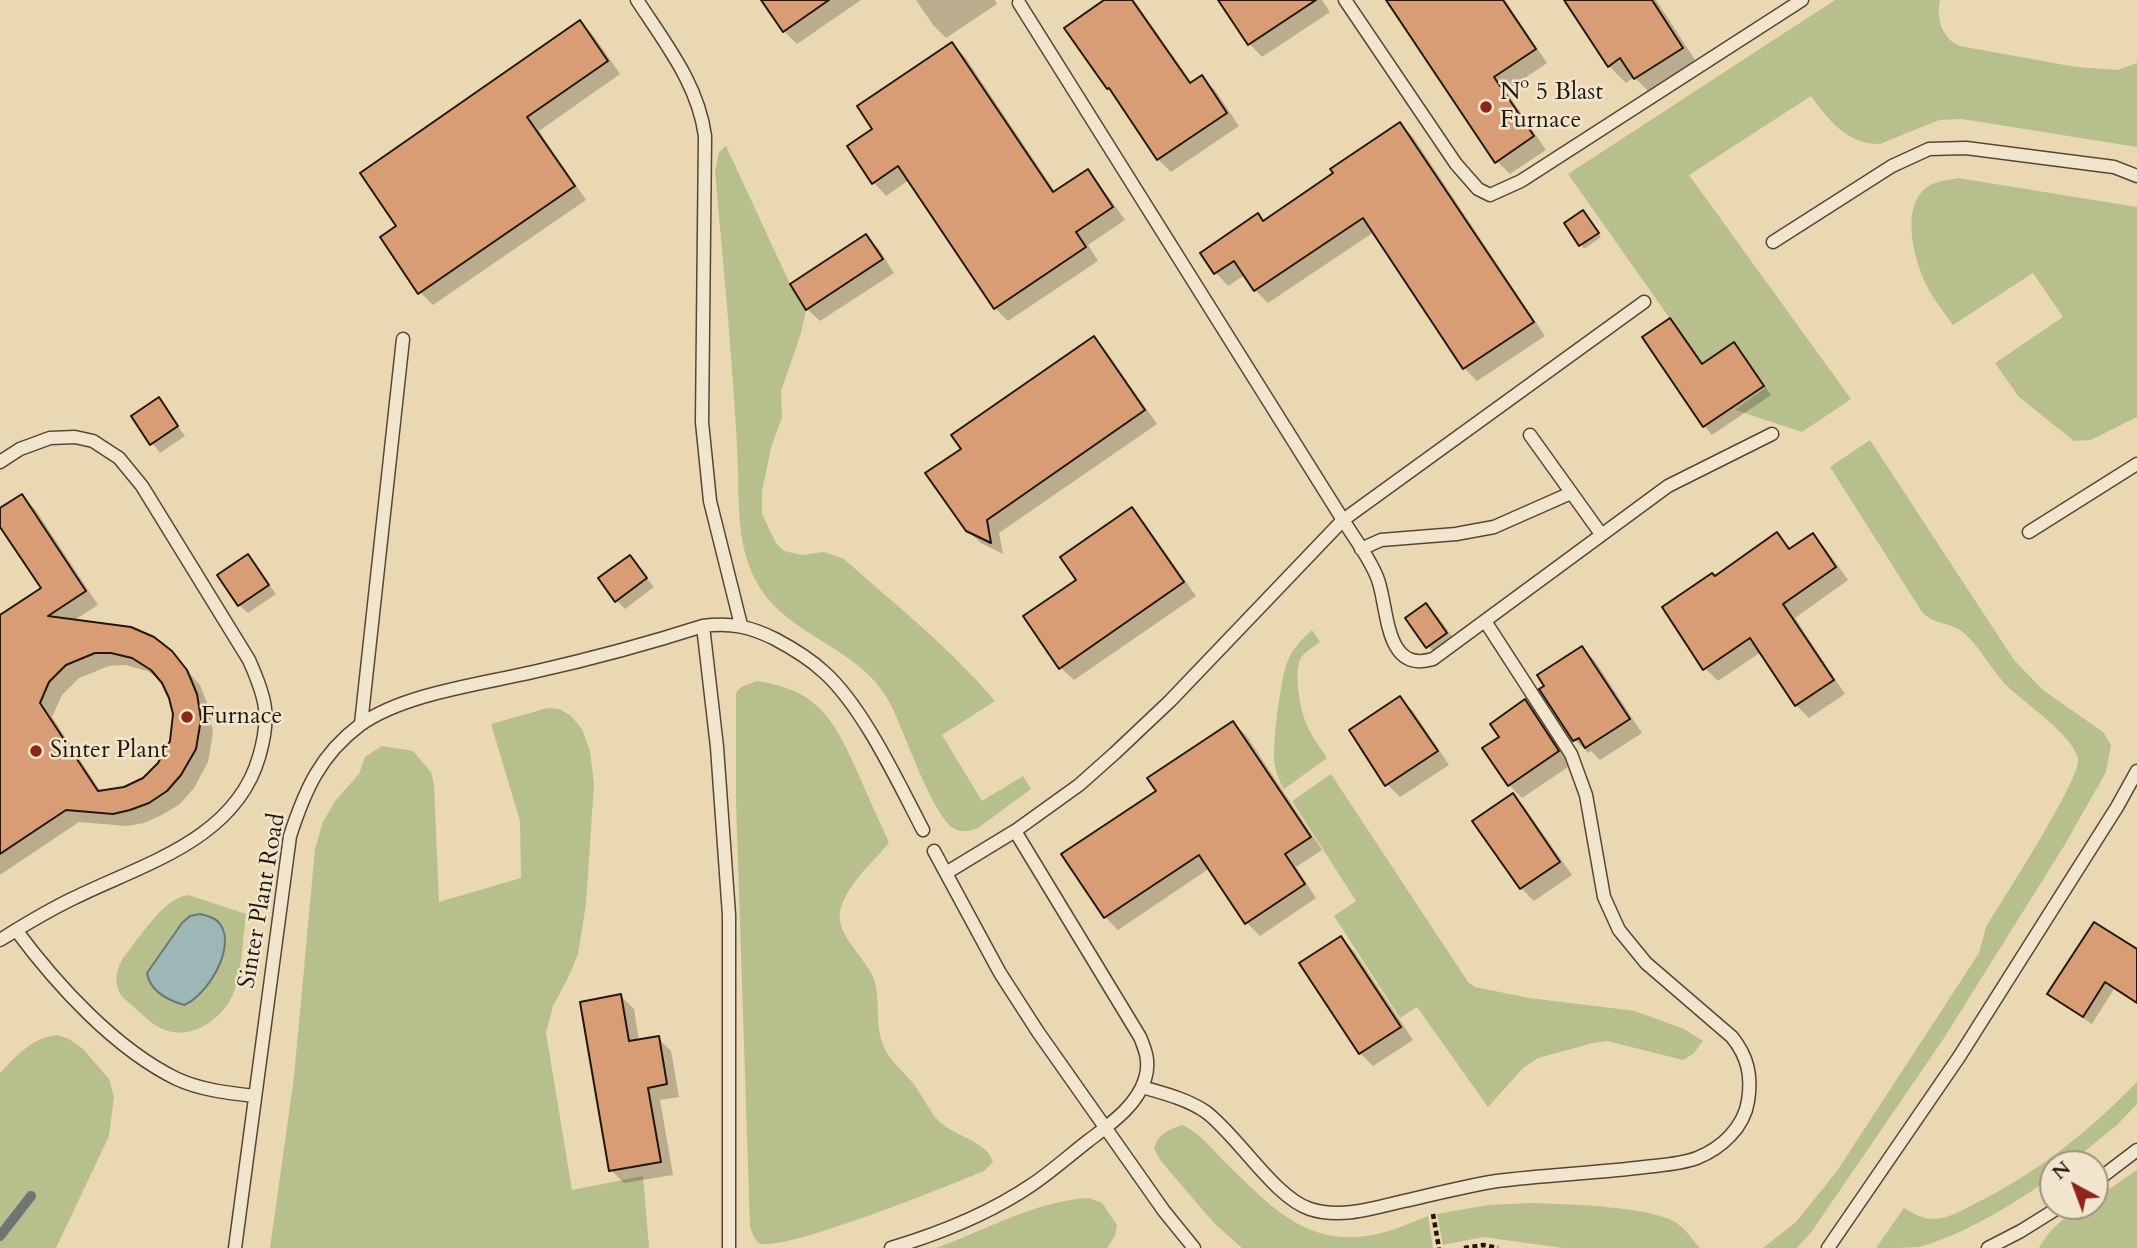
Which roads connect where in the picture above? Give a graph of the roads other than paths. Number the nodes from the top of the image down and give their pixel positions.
1 (637, 0) edge
2 (1345, 0) edge
3 (1802, 0) edge
4 (1019, 3) dead end
5 (2137, 176) edge
6 (1773, 242) dead end
7 (1644, 302) dead end
8 (403, 339) dead end
9 (1772, 434) dead end
10 (1530, 435) dead end
11 (0, 462) edge
12 (2137, 464) edge
13 (1571, 493) junction
14 (1343, 520) junction
15 (2029, 533) dead end
16 (1601, 534) junction
17 (1361, 549) junction
18 (1485, 621) junction
19 (741, 625) junction
20 (703, 626) junction
21 (361, 724) junction
22 (2137, 771) edge
23 (923, 830) dead end
24 (1015, 831) junction
25 (934, 851) dead end
26 (946, 873) junction
27 (16, 930) junction
28 (0, 940) edge
29 (1142, 1087) junction
30 (255, 1096) junction
31 (1107, 1127) junction
32 (2137, 1150) edge
33 (2109, 1171) edge
34 (2039, 1219) edge
35 (235, 1248) edge
36 (729, 1248) edge
37 (891, 1248) edge
38 (1194, 1248) edge
39 (1828, 1248) edge
40 (1988, 1248) edge

1 - 19 lane
2 - 3 lane
4 - 14 lane
5 - 6 lane
7 - 14 lane
8 - 21 lane
9 - 16 lane
10 - 13 lane
11 - 27 lane
12 - 15 lane
13 - 16 lane
13 - 17 lane
14 - 17 lane
14 - 24 lane
16 - 18 lane
17 - 18 lane
18 - 29 lane
19 - 20 lane, Sinter Plant Road
19 - 23 lane
20 - 21 lane, Sinter Plant Road
20 - 36 lane
21 - 30 lane, Sinter Plant Road
22 - 39 lane
24 - 26 lane
24 - 29 lane
25 - 26 lane
26 - 31 lane
27 - 28 lane
27 - 30 lane
29 - 31 lane
30 - 35 lane, Sinter Plant Road
31 - 37 lane
31 - 38 lane
32 - 33 lane
34 - 40 lane

